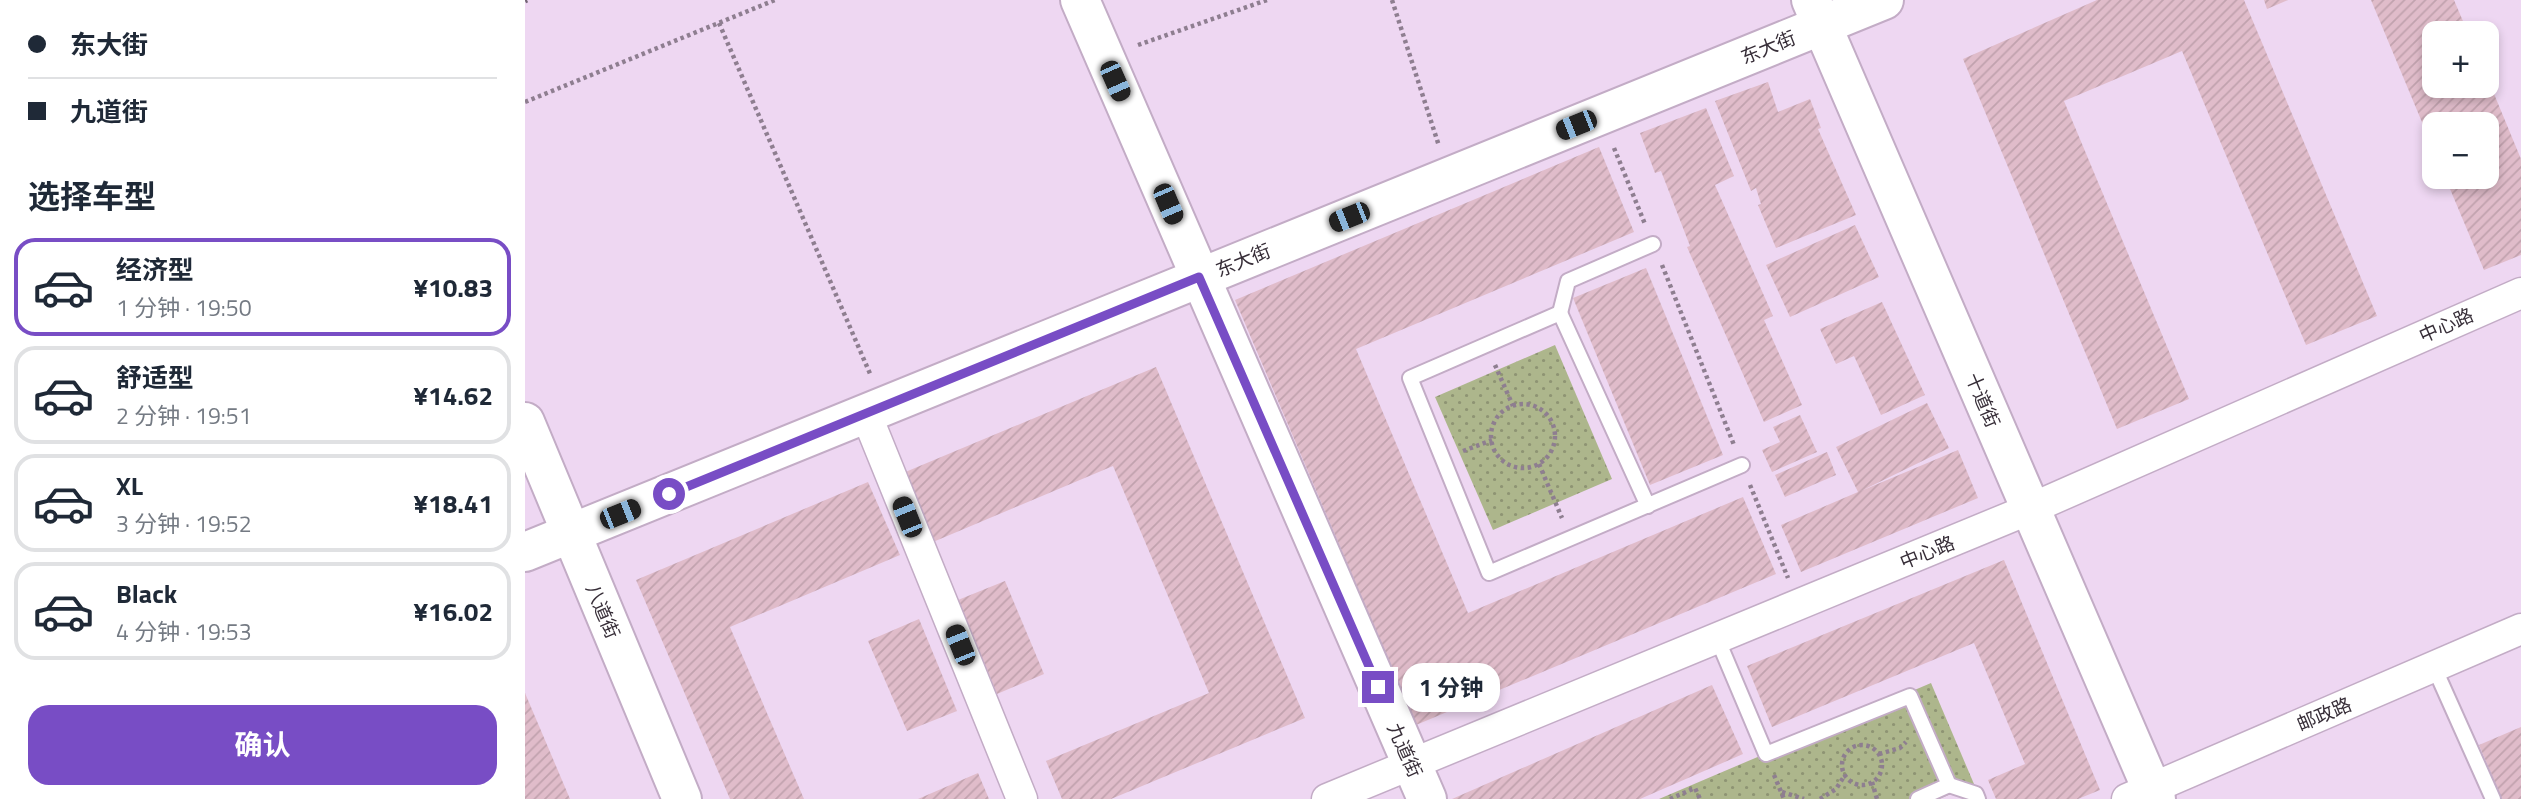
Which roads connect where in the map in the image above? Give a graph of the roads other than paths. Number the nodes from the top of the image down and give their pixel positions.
1 (1080, 0) edge
2 (1884, 0) edge
3 (1817, 13) edge
4 (1653, 244) road end
5 (1199, 277) junction
6 (2521, 293) edge
7 (1560, 313) junction
8 (875, 410) junction
9 (525, 422) edge
10 (1742, 466) road end
11 (1648, 506) junction
12 (2030, 509) junction
13 (571, 534) junction
14 (525, 552) edge
15 (2521, 629) edge
16 (1717, 638) junction
17 (2434, 667) junction
18 (1412, 764) junction
19 (1949, 785) junction
20 (2145, 795) edge
21 (681, 799) edge
22 (1022, 799) edge
23 (1327, 799) edge
24 (1427, 799) edge
25 (1918, 799) edge
26 (1978, 799) edge
27 (2493, 799) edge

1 - 5 street, 九道街
2 - 3 street, 东大街
3 - 5 street, 东大街
3 - 12 street, 十道街
4 - 7 lane
5 - 8 street, 东大街
5 - 18 street, 九道街
6 - 12 street, 中心路
7 - 11 lane
7 - 11 lane
8 - 13 street, 东大街
8 - 22 street
9 - 13 street, 八道街
10 - 11 lane
12 - 16 street, 中心路
12 - 20 street, 十道街
13 - 14 street, 东大街
13 - 21 street, 八道街
15 - 17 street, 邮政路
16 - 18 street, 中心路
16 - 19 lane
17 - 20 street, 邮政路
17 - 27 lane
18 - 23 street, 中心路
18 - 24 street, 九道街
19 - 25 lane
19 - 26 lane

